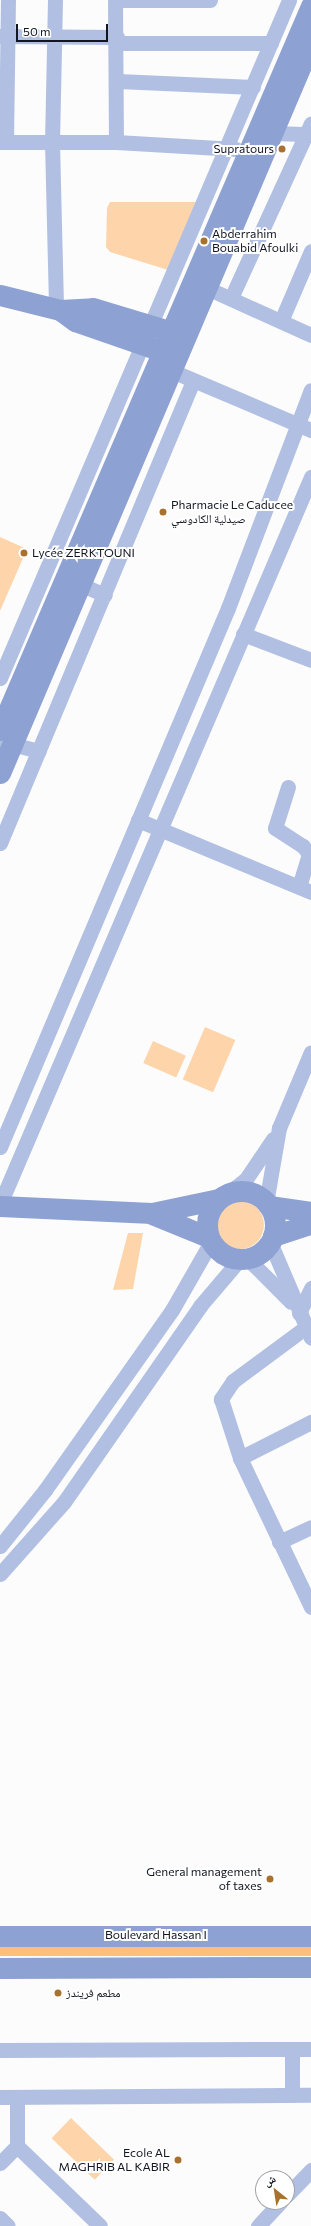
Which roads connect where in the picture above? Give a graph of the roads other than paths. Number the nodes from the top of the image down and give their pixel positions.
1 (8, 0) edge
2 (54, 0) edge
3 (116, 0) edge
4 (210, 0) edge
5 (289, 0) edge
6 (311, 6) edge
7 (3, 36) edge
8 (54, 36) junction
9 (117, 40) junction
10 (311, 42) edge
11 (271, 43) junction
12 (118, 81) junction
13 (253, 87) junction
14 (310, 130) edge
15 (273, 133) junction
16 (3, 142) edge
17 (52, 142) junction
18 (116, 142) junction
19 (226, 148) junction
20 (248, 151) junction
21 (311, 251) edge
22 (207, 288) junction
23 (0, 295) edge
24 (231, 298) junction
25 (58, 310) junction
26 (281, 321) junction
27 (163, 335) junction
28 (311, 335) edge
29 (171, 360) junction
30 (193, 380) junction
31 (311, 390) edge
32 (305, 428) edge
33 (311, 478) edge
34 (80, 584) junction
35 (105, 595) junction
36 (243, 634) junction
37 (311, 660) edge
38 (0, 678) edge
39 (4, 739) edge
40 (39, 751) junction
41 (0, 772) edge
42 (288, 787) dead end
43 (138, 820) junction
44 (161, 829) junction
45 (0, 844) edge
46 (305, 890) edge
47 (311, 1052) edge
48 (279, 1128) junction
49 (0, 1147) edge
50 (223, 1197) junction
51 (268, 1204) junction
52 (0, 1205) edge
53 (311, 1212) edge
54 (152, 1214) junction
55 (311, 1224) edge
56 (210, 1239) junction
57 (271, 1239) junction
58 (244, 1259) junction
59 (311, 1288) edge
60 (297, 1310) junction
61 (308, 1332) edge
62 (311, 1422) edge
63 (240, 1458) junction
64 (45, 1490) junction
65 (64, 1502) junction
66 (311, 1527) edge
67 (279, 1542) junction
68 (0, 1546) edge
69 (0, 1574) edge
70 (311, 1607) edge
71 (0, 1936) edge
72 (311, 1936) edge
73 (311, 1967) edge
74 (0, 1968) edge
75 (292, 2049) junction
76 (311, 2049) edge
77 (0, 2050) edge
78 (292, 2095) junction
79 (311, 2095) edge
80 (0, 2096) edge
81 (17, 2096) junction
82 (17, 2146) junction
83 (0, 2163) edge
84 (311, 2170) edge
85 (295, 2187) edge
86 (273, 2210) edge
87 (0, 2218) edge
88 (8, 2226) edge
89 (100, 2226) edge
90 (258, 2226) edge

1 - 7 street
2 - 8 street
3 - 4 street
3 - 9 street
5 - 11 street
6 - 20 main road
7 - 8 street
7 - 16 street
8 - 9 street
8 - 17 street
9 - 11 street
9 - 12 street
10 - 15 main road
11 - 13 street
12 - 13 street
12 - 18 street
13 - 19 street
14 - 15 street
14 - 24 street
15 - 22 main road
16 - 17 street
17 - 18 street
17 - 25 street
18 - 19 street
19 - 20 street
19 - 27 street
20 - 27 main road
21 - 26 street
22 - 24 street
22 - 27 main road
23 - 25 main road
24 - 26 street
25 - 27 main road
26 - 28 street
27 - 29 main road
27 - 29 main road
27 - 38 street
29 - 30 street
29 - 34 main road
29 - 39 main road
30 - 32 street
30 - 35 street
31 - 32 street
32 - 43 street
33 - 36 street
34 - 35 street
34 - 39 main road
35 - 40 street
36 - 37 street
36 - 44 street
39 - 40 street
39 - 41 main road
40 - 45 street
42 - 46 street
43 - 44 street
43 - 49 street
44 - 46 street
44 - 52 street
47 - 48 street
48 - 50 street
48 - 51 street
50 - 51 main road
50 - 54 main road
50 - 56 main road
51 - 53 main road
51 - 57 main road
52 - 54 main road
54 - 56 main road
55 - 57 main road
56 - 58 main road
56 - 64 street
57 - 58 main road
57 - 60 street
58 - 60 street
58 - 65 street
59 - 60 street
60 - 61 street
61 - 63 street
62 - 63 street
63 - 67 street
64 - 65 street
64 - 68 street
65 - 69 street
66 - 67 street
67 - 70 street
71 - 72 main road, Boulevard Hassan I
73 - 74 main road
75 - 76 street
75 - 77 street
75 - 78 street
78 - 79 street
78 - 81 street
80 - 81 street
81 - 82 street
82 - 83 street
82 - 89 street
84 - 85 street
86 - 90 street
87 - 88 street

